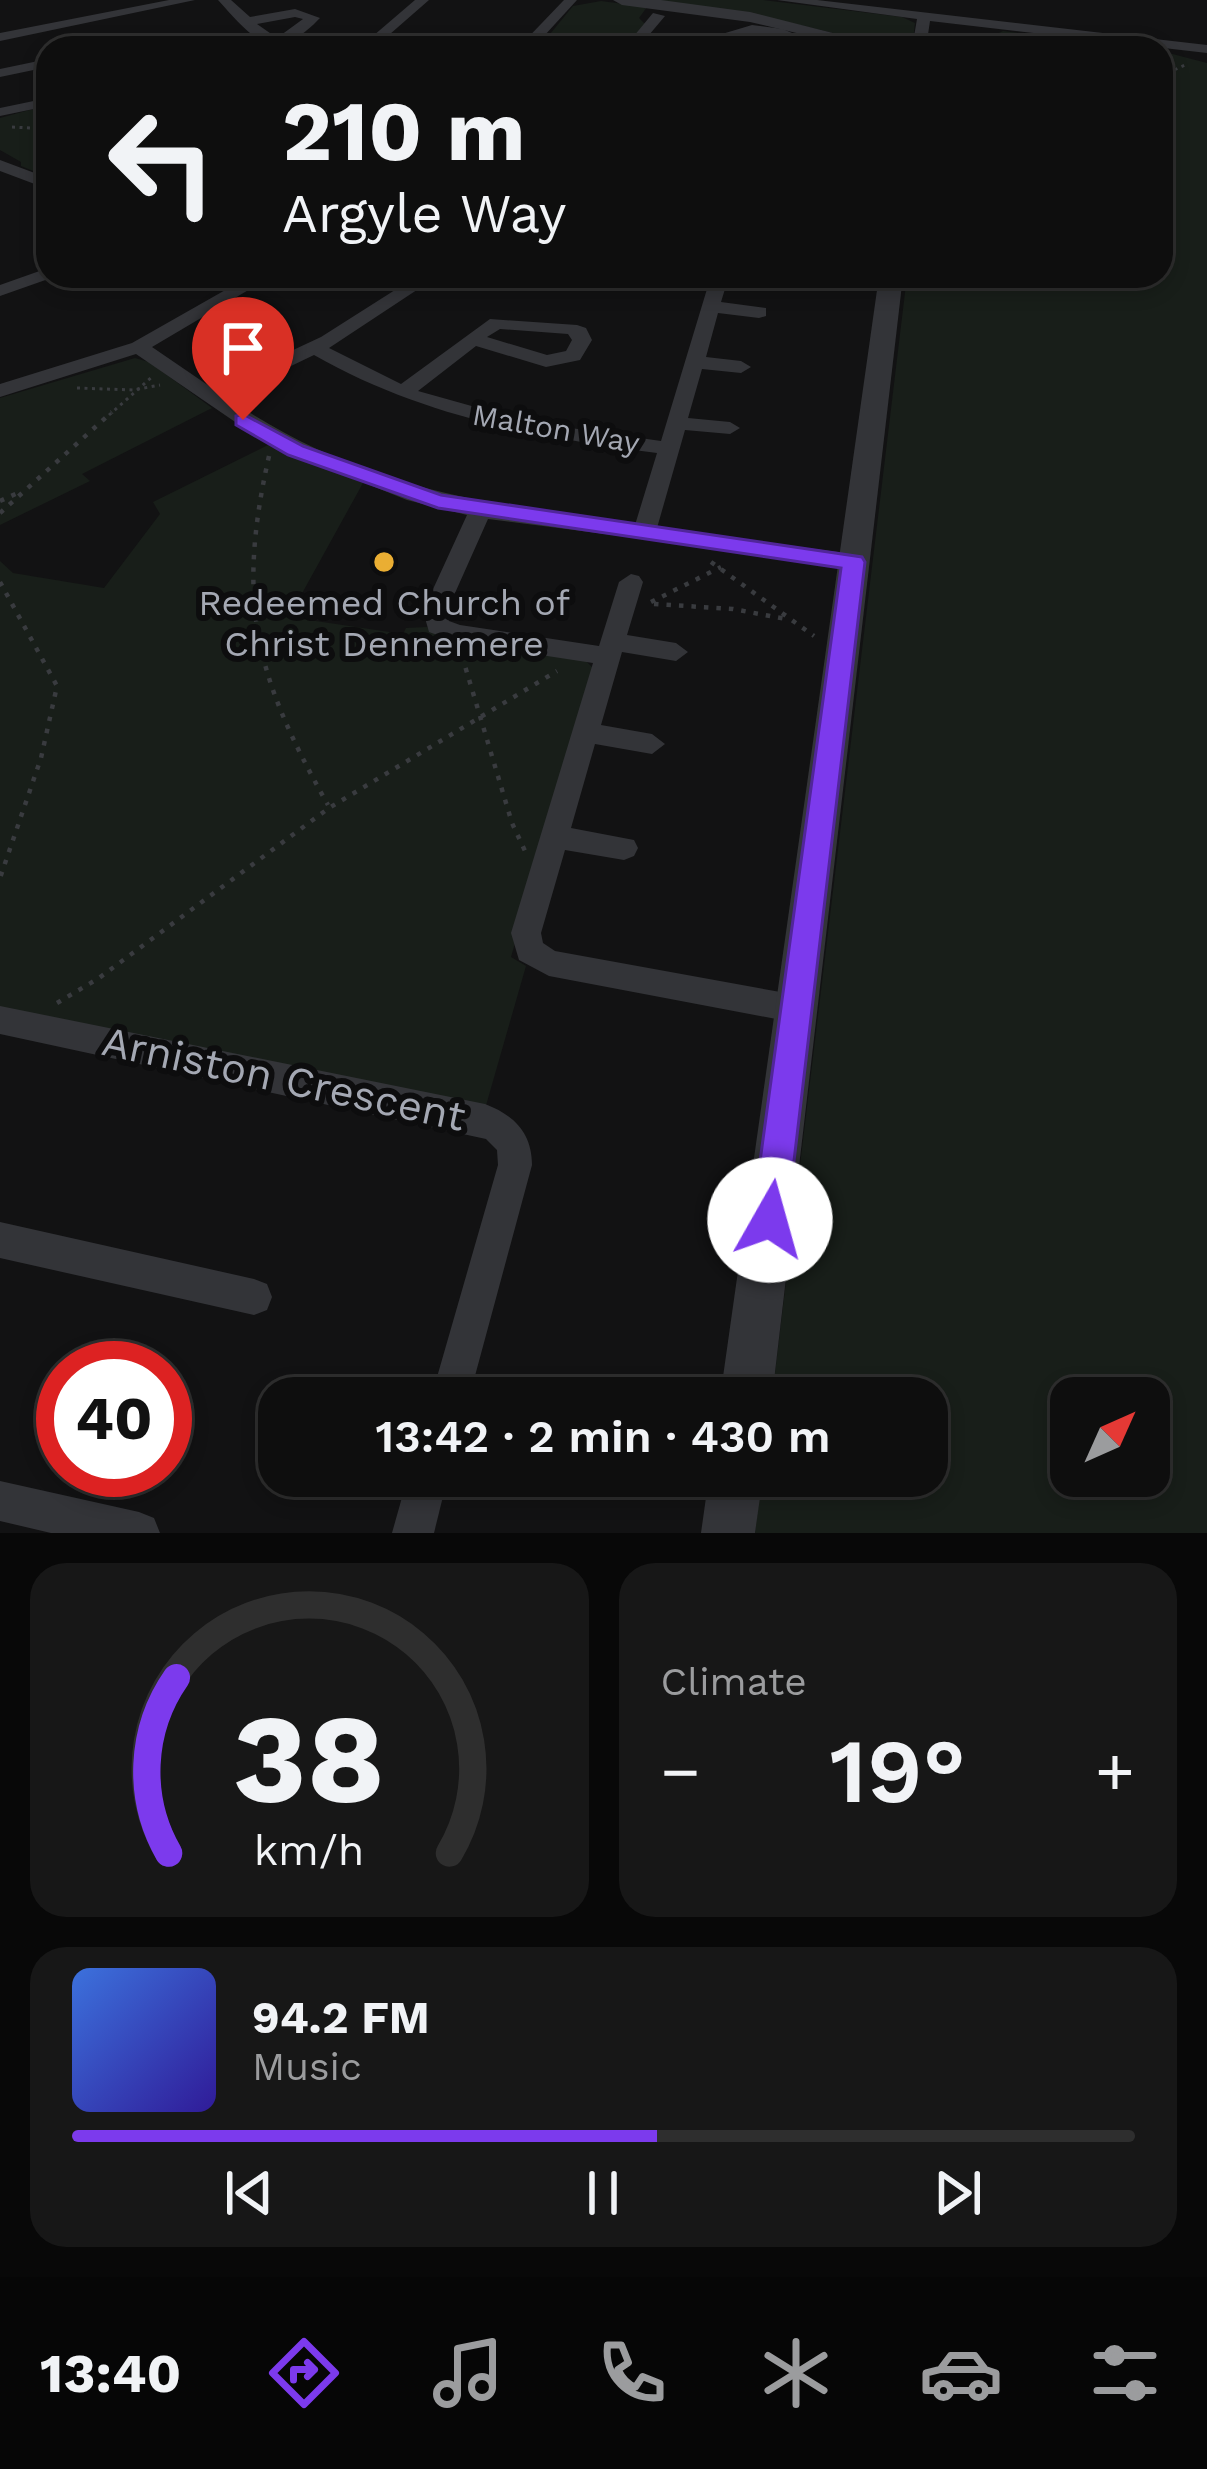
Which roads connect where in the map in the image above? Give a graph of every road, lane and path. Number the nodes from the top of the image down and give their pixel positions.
1 (189, 0) edge
2 (224, 0) edge
3 (423, 0) edge
4 (571, 0) edge
5 (622, 0) edge
6 (783, 0) edge
7 (829, 3) edge
8 (658, 16) dead end
9 (924, 16) junction
10 (247, 22) dead end
11 (380, 36) edge
12 (536, 36) edge
13 (641, 36) edge
14 (728, 36) edge
15 (778, 36) edge
16 (833, 36) edge
17 (921, 36) edge
18 (1120, 36) edge
19 (0, 37) edge
20 (1173, 44) edge
21 (1207, 49) edge
22 (1194, 60) dead end
23 (36, 66) edge
24 (1173, 70) edge
25 (0, 73) edge
26 (36, 104) edge
27 (0, 112) edge
28 (0, 126) edge
29 (36, 128) edge
30 (0, 165) edge
31 (36, 179) edge
32 (36, 278) edge
33 (242, 288) edge
34 (410, 288) edge
35 (716, 288) edge
36 (889, 288) edge
37 (0, 291) edge
38 (179, 306) dead end
39 (712, 307) junction
40 (759, 312) dead end
41 (473, 339) junction
42 (139, 346) junction
43 (315, 348) junction
44 (696, 362) junction
45 (168, 367) junction
46 (741, 367) dead end
47 (0, 374) edge
48 (187, 380) junction
49 (78, 388) dead end
50 (133, 390) junction
51 (0, 391) edge
52 (403, 393) junction
53 (210, 397) junction
54 (675, 423) junction
55 (730, 428) dead end
56 (273, 439) junction
57 (667, 448) junction
58 (29, 488) junction
59 (0, 501) edge
60 (480, 511) junction
61 (0, 513) edge
62 (644, 532) junction
63 (694, 539) junction
64 (748, 547) junction
65 (854, 562) junction
66 (719, 568) junction
67 (0, 582) edge
68 (634, 598) junction
69 (790, 620) junction
70 (457, 633) junction
71 (844, 641) junction
72 (610, 649) junction
73 (577, 651) junction
74 (676, 652) dead end
75 (479, 718) junction
76 (586, 733) junction
77 (652, 744) dead end
78 (329, 808) junction
79 (554, 837) junction
80 (624, 848) dead end
81 (544, 873) junction
82 (0, 878) edge
83 (797, 1009) junction
84 (0, 1020) edge
85 (38, 1026) junction
86 (0, 1240) edge
87 (254, 1297) dead end
88 (456, 1377) edge
89 (749, 1377) edge
90 (422, 1497) edge
91 (733, 1497) edge
92 (0, 1501) edge
93 (139, 1533) edge
94 (412, 1533) edge
95 (728, 1533) edge

1 - 19 street
2 - 10 street
3 - 11 street
4 - 12 street
5 - 16 street
6 - 7 street
7 - 9 street
8 - 13 street
9 - 17 street
9 - 18 street
14 - 15 street
20 - 21 street
22 - 24 path
23 - 25 street
26 - 27 street
28 - 29 path
30 - 31 street
32 - 37 street
33 - 42 street
34 - 43 street
35 - 39 street
36 - 65 street
38 - 47 street
39 - 40 street
39 - 44 street
41 - 41 street
41 - 52 street
42 - 45 street
42 - 51 street
43 - 52 street, Malton Way
43 - 53 street
44 - 46 street
44 - 54 street
45 - 48 street
45 - 50 path
48 - 50 path
48 - 53 street
49 - 50 path
50 - 58 path
52 - 57 street, Malton Way
53 - 56 street
54 - 55 street
54 - 57 street
56 - 60 street
56 - 78 path
57 - 62 street
58 - 59 path
58 - 61 path
60 - 62 street
60 - 70 street
62 - 63 street
63 - 64 street
63 - 66 path
64 - 65 street
64 - 66 path
65 - 71 street
66 - 68 path
66 - 69 path
67 - 82 path
68 - 69 path
68 - 72 street
69 - 71 path
70 - 73 street
70 - 75 path
71 - 83 street
72 - 73 street
72 - 74 street
72 - 76 street
73 - 75 path
75 - 78 path
75 - 81 path
76 - 77 street
76 - 79 street
78 - 85 path
79 - 80 street
79 - 81 street
81 - 83 street
83 - 89 street
84 - 85 street, Arniston Crescent
85 - 88 street, Arniston Crescent
86 - 87 street
90 - 94 street
91 - 95 street
92 - 93 street

